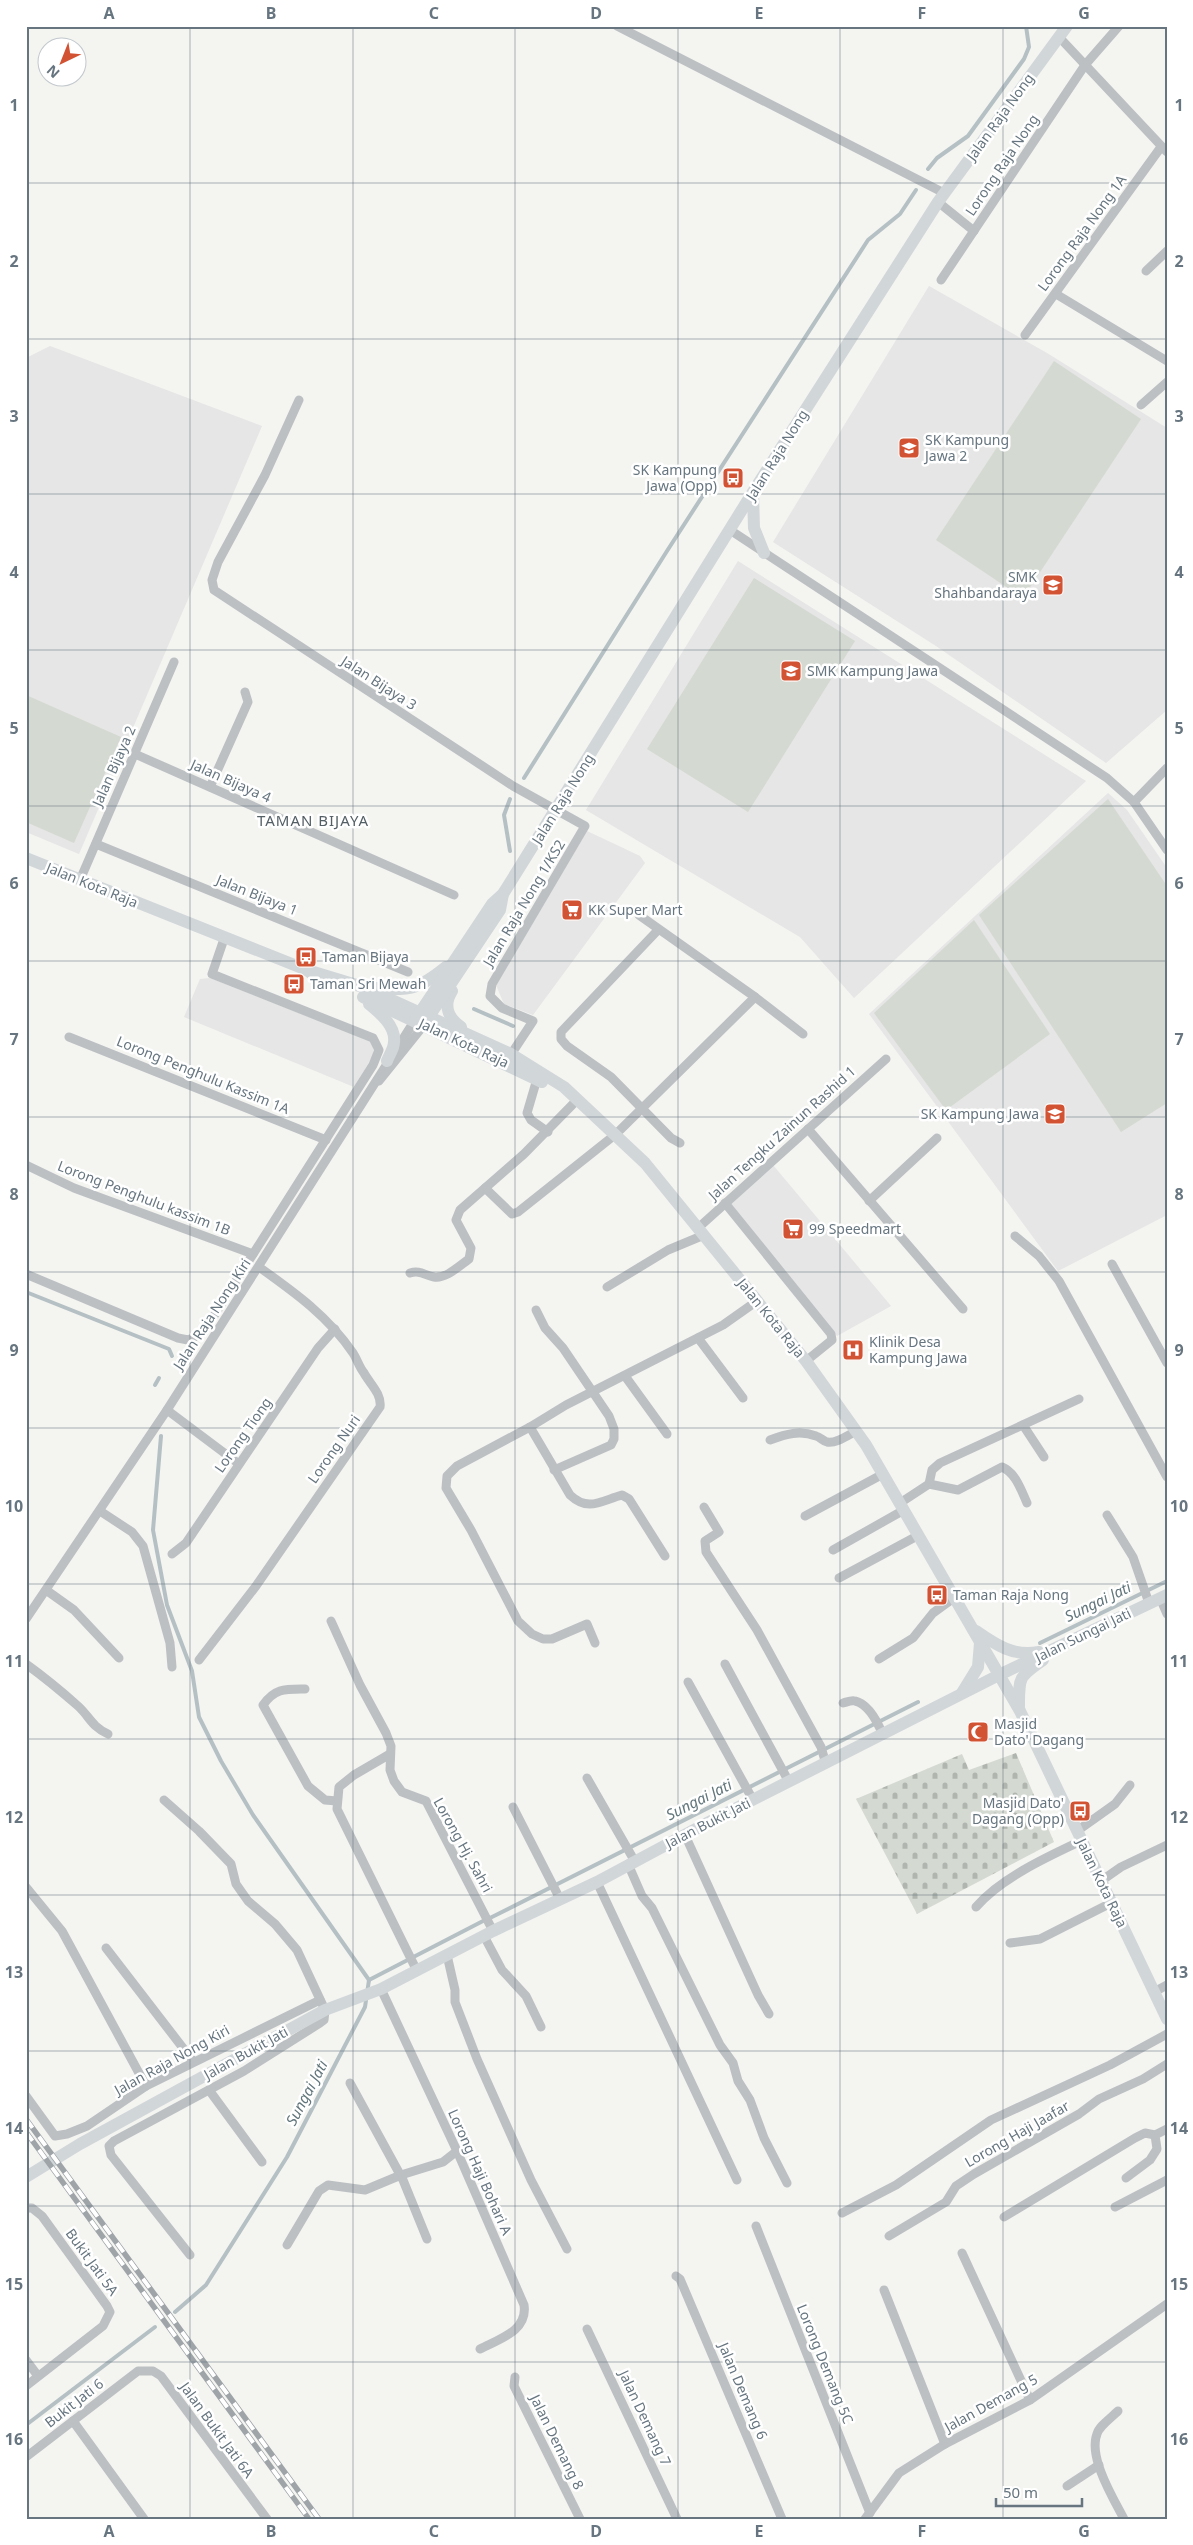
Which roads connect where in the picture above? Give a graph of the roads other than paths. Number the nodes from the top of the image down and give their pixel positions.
1 (1067, 26) edge
2 (1119, 26) edge
3 (622, 27) edge
4 (1059, 37) junction
5 (1085, 65) junction
6 (1164, 149) edge
7 (941, 198) junction
8 (974, 230) junction
9 (1167, 251) edge
10 (1146, 271) dead end
11 (941, 280) dead end
12 (1056, 294) junction
13 (1025, 336) dead end
14 (1167, 360) edge
15 (1167, 382) edge
16 (298, 400) dead end
17 (1141, 405) dead end
18 (753, 492) junction
19 (730, 530) junction
20 (764, 553) junction
21 (174, 662) dead end
22 (245, 692) dead end
23 (135, 754) junction
24 (1167, 768) edge
25 (210, 787) junction
26 (1134, 802) junction
27 (555, 811) junction
28 (96, 844) junction
29 (1167, 850) edge
30 (26, 858) edge
31 (80, 880) junction
32 (454, 895) dead end
33 (639, 915) dead end
34 (658, 930) junction
35 (224, 939) junction
36 (460, 961) junction
37 (408, 972) dead end
38 (364, 993) junction
39 (755, 997) junction
40 (422, 1018) junction
41 (803, 1034) dead end
42 (472, 1036) junction
43 (69, 1037) dead end
44 (508, 1058) junction
45 (886, 1058) dead end
46 (388, 1061) junction
47 (537, 1079) junction
48 (377, 1082) junction
49 (574, 1097) junction
50 (642, 1107) junction
51 (808, 1129) junction
52 (548, 1132) junction
53 (616, 1134) junction
54 (937, 1138) dead end
55 (326, 1140) junction
56 (680, 1143) dead end
57 (26, 1166) edge
58 (485, 1188) junction
59 (870, 1201) junction
60 (725, 1204) junction
61 (701, 1232) junction
62 (1016, 1236) dead end
63 (253, 1254) junction
64 (1112, 1264) dead end
65 (259, 1267) junction
66 (410, 1273) dead end
67 (26, 1274) edge
68 (607, 1287) dead end
69 (758, 1301) junction
70 (536, 1310) dead end
71 (963, 1310) dead end
72 (334, 1329) junction
73 (698, 1338) junction
74 (806, 1361) junction
75 (1167, 1363) edge
76 (624, 1376) junction
77 (592, 1393) junction
78 (744, 1398) dead end
79 (1079, 1399) dead end
80 (166, 1410) junction
81 (1023, 1425) junction
82 (530, 1427) junction
83 (856, 1431) junction
84 (667, 1434) dead end
85 (770, 1440) dead end
86 (1044, 1457) dead end
87 (238, 1464) junction
88 (554, 1470) junction
89 (882, 1474) junction
90 (1167, 1477) edge
91 (929, 1484) junction
92 (1027, 1503) dead end
93 (704, 1507) dead end
94 (902, 1507) junction
95 (100, 1510) junction
96 (1107, 1515) dead end
97 (805, 1516) dead end
98 (919, 1535) junction
99 (833, 1550) dead end
100 (172, 1554) dead end
101 (665, 1556) dead end
102 (838, 1578) dead end
103 (46, 1590) junction
104 (1153, 1596) edge
105 (955, 1597) junction
106 (1167, 1614) edge
107 (26, 1620) edge
108 (331, 1622) dead end
109 (977, 1635) junction
110 (596, 1642) dead end
111 (1055, 1648) junction
112 (119, 1658) dead end
113 (879, 1659) dead end
114 (199, 1660) dead end
115 (26, 1664) edge
116 (725, 1664) dead end
117 (172, 1668) dead end
118 (999, 1675) junction
119 (688, 1682) dead end
120 (305, 1689) dead end
121 (959, 1697) junction
122 (843, 1703) dead end
123 (1020, 1711) junction
124 (879, 1726) junction
125 (108, 1734) dead end
126 (390, 1754) junction
127 (825, 1760) junction
128 (785, 1775) junction
129 (587, 1778) dead end
130 (1130, 1785) dead end
131 (749, 1793) junction
132 (164, 1800) dead end
133 (337, 1801) junction
134 (513, 1807) dead end
135 (685, 1835) junction
136 (1079, 1836) junction
137 (1167, 1845) edge
138 (631, 1859) junction
139 (1101, 1881) junction
140 (597, 1882) junction
141 (26, 1887) edge
142 (557, 1895) junction
143 (1111, 1903) junction
144 (976, 1907) dead end
145 (489, 1933) junction
146 (1010, 1943) dead end
147 (106, 1948) dead end
148 (447, 1955) junction
149 (414, 1966) junction
150 (1167, 1985) edge
151 (378, 1990) junction
152 (1154, 1992) junction
153 (322, 2005) junction
154 (770, 2014) dead end
155 (1167, 2019) edge
156 (541, 2027) dead end
157 (1167, 2034) edge
158 (193, 2061) junction
159 (1167, 2064) edge
160 (350, 2083) dead end
161 (146, 2086) junction
162 (209, 2090) junction
163 (26, 2096) edge
164 (1167, 2129) edge
165 (1155, 2135) junction
166 (458, 2151) junction
167 (262, 2162) dead end
168 (400, 2175) junction
169 (26, 2177) edge
170 (1126, 2178) dead end
171 (737, 2180) dead end
172 (1167, 2180) edge
173 (787, 2182) dead end
174 (1115, 2207) dead end
175 (26, 2208) edge
176 (842, 2213) dead end
177 (1004, 2217) dead end
178 (756, 2226) dead end
179 (889, 2236) dead end
180 (427, 2239) dead end
181 (287, 2245) dead end
182 (567, 2249) dead end
183 (962, 2253) dead end
184 (190, 2255) dead end
185 (676, 2276) dead end
186 (884, 2290) dead end
187 (1167, 2304) edge
188 (587, 2329) dead end
189 (480, 2349) dead end
190 (26, 2360) edge
191 (138, 2371) joint
192 (38, 2376) junction
193 (515, 2377) dead end
194 (26, 2386) edge
195 (1030, 2400) junction
196 (1118, 2411) dead end
197 (73, 2421) junction
198 (945, 2444) junction
199 (26, 2457) edge
200 (1099, 2466) junction
201 (1067, 2486) dead end
202 (867, 2516) edge
203 (144, 2519) edge
204 (267, 2519) edge
205 (580, 2519) edge
206 (677, 2519) edge
207 (782, 2519) edge
208 (1124, 2519) edge

1 - 4 main road, Jalan Raja Nong
2 - 5 street, Lorong Raja Nong
3 - 7 street
4 - 5 street
4 - 7 main road, Jalan Raja Nong
5 - 6 street
5 - 8 street, Lorong Raja Nong
6 - 12 street, Lorong Raja Nong 1A
7 - 8 street
7 - 18 main road, Jalan Raja Nong
8 - 11 street, Lorong Raja Nong
9 - 10 street
12 - 13 street, Lorong Raja Nong 1A
12 - 14 street
15 - 17 street
16 - 27 street, Jalan Bijaya 3
18 - 19 main road, Jalan Raja Nong
18 - 20 main road
19 - 20 street
19 - 27 main road, Jalan Raja Nong
20 - 26 street
21 - 23 street, Jalan Bijaya 2
22 - 25 street
23 - 25 street, Jalan Bijaya 4
23 - 28 street, Jalan Bijaya 2
24 - 26 street
25 - 32 street, Jalan Bijaya 4
26 - 29 street
27 - 36 main road, Jalan Raja Nong
27 - 44 street, Jalan Raja Nong 1/KS2
28 - 31 street, Jalan Bijaya 2
28 - 37 street, Jalan Bijaya 1
30 - 31 main road, Jalan Kota Raja
31 - 35 main road, Jalan Kota Raja
33 - 34 street
34 - 39 street
34 - 50 street
35 - 38 main road, Jalan Kota Raja
35 - 55 street
36 - 38 main road
36 - 40 main road, Jalan Raja Nong
36 - 42 main road
38 - 40 main road, Jalan Kota Raja
38 - 46 main road
39 - 41 street
39 - 50 street
40 - 42 main road
40 - 44 main road, Jalan Kota Raja
40 - 46 street, Jalan Raja Nong Kiri
40 - 48 street
42 - 44 main road
43 - 55 street, Lorong Penghulu Kassim 1A
44 - 47 main road, Jalan Kota Raja
44 - 49 main road
45 - 51 street, Jalan Tengku Zainun Rashid 1
46 - 48 street, Jalan Raja Nong Kiri
47 - 49 main road, Jalan Kota Raja
47 - 52 street
48 - 65 street, Jalan Raja Nong Kiri
49 - 52 street
49 - 53 main road, Jalan Kota Raja
50 - 53 street
50 - 56 street
51 - 59 street
51 - 60 street, Jalan Tengku Zainun Rashid 1
52 - 58 street
53 - 58 street
53 - 61 main road, Jalan Kota Raja
54 - 59 street
55 - 63 street
57 - 63 street, Lorong Penghulu kassim 1B
58 - 66 street
59 - 71 street
60 - 61 street, Jalan Tengku Zainun Rashid 1
60 - 74 street, Jalan Kota Raja
61 - 68 street, Jalan Tengku Zainun Rashid 1
61 - 69 main road, Jalan Kota Raja
62 - 90 street
63 - 67 street
64 - 75 street
65 - 72 street, Lorong Nuri
65 - 80 street, Jalan Raja Nong Kiri
69 - 73 street
69 - 74 main road, Jalan Kota Raja
70 - 77 street
72 - 87 street, Lorong Tiong
72 - 114 street, Lorong Nuri
73 - 76 street
73 - 78 street
74 - 83 main road, Jalan Kota Raja
76 - 77 street
76 - 84 street
77 - 82 street
77 - 88 street
79 - 81 street
80 - 87 street
80 - 95 street, Jalan Raja Nong Kiri
81 - 86 street
81 - 91 street
82 - 88 street
82 - 110 street
83 - 85 street
83 - 89 main road, Jalan Kota Raja
87 - 100 street, Lorong Tiong
88 - 101 street
89 - 94 main road, Jalan Kota Raja
89 - 97 street
91 - 92 street
91 - 94 street
93 - 127 street
94 - 98 main road, Jalan Kota Raja
94 - 99 street
95 - 103 street, Jalan Raja Nong Kiri
95 - 117 street
96 - 104 street
98 - 102 street
98 - 105 main road, Jalan Kota Raja
103 - 107 street, Jalan Raja Nong Kiri
103 - 112 street
104 - 106 street
104 - 111 main road, Jalan Sungai Jati
105 - 109 main road, Jalan Kota Raja
105 - 113 street
108 - 126 street, Lorong Hj. Sahri
109 - 111 main road
109 - 118 main road, Jalan Kota Raja
109 - 121 main road
111 - 118 main road, Jalan Sungai Jati
111 - 123 main road
115 - 125 street
116 - 128 street
118 - 121 main road, Jalan Bukit Jati
118 - 123 main road, Jalan Kota Raja
119 - 131 street
120 - 133 street
121 - 124 main road, Jalan Bukit Jati
122 - 124 street
123 - 136 main road, Jalan Kota Raja
124 - 127 main road, Jalan Bukit Jati
126 - 133 street
126 - 145 street, Lorong Hj. Sahri
127 - 128 main road, Jalan Bukit Jati
128 - 131 main road, Jalan Bukit Jati
129 - 138 street
130 - 136 street
131 - 135 main road, Jalan Bukit Jati
132 - 153 street
133 - 149 street
134 - 142 street
135 - 138 main road, Jalan Bukit Jati
135 - 154 street
136 - 139 main road, Jalan Kota Raja
136 - 144 street
137 - 139 street
138 - 140 main road, Jalan Bukit Jati
138 - 173 street
139 - 143 main road, Jalan Kota Raja
140 - 142 main road, Jalan Bukit Jati
140 - 171 street
141 - 161 street
142 - 145 main road, Jalan Bukit Jati
143 - 146 street
143 - 152 main road, Jalan Kota Raja
145 - 148 main road, Jalan Bukit Jati
145 - 156 street, Lorong Hj. Sahri
147 - 158 street
148 - 149 main road, Jalan Bukit Jati
148 - 182 street
149 - 151 main road, Jalan Bukit Jati
150 - 152 street
151 - 153 main road, Jalan Bukit Jati
151 - 166 street, Lorong Haji Bohari A
152 - 155 main road, Jalan Kota Raja
153 - 158 street, Jalan Raja Nong Kiri
153 - 162 street
153 - 169 main road, Jalan Bukit Jati
157 - 176 street
158 - 161 street, Jalan Raja Nong Kiri
159 - 179 street, Lorong Haji Jaafar
160 - 168 street
161 - 163 street, Jalan Raja Nong Kiri
162 - 167 street
162 - 184 street
164 - 165 street
165 - 170 street
165 - 177 street
166 - 168 street
166 - 189 street, Lorong Haji Bohari A
168 - 180 street
168 - 181 street
172 - 174 street
175 - 192 street, Bukit Jati 5A
178 - 202 street, Lorong Demang 5C
183 - 195 street
185 - 207 street, Jalan Demang 6
186 - 198 street
187 - 195 street, Jalan Demang 5
188 - 206 street, Jalan Demang 7
190 - 192 street
191 - 197 street, Bukit Jati 6
191 - 204 street, Jalan Bukit Jati 6A
192 - 194 street
193 - 205 street, Jalan Demang 8
195 - 198 street, Jalan Demang 5
196 - 200 street
197 - 199 street, Bukit Jati 6
197 - 203 street
198 - 202 street, Jalan Demang 5
200 - 201 street
200 - 208 street

